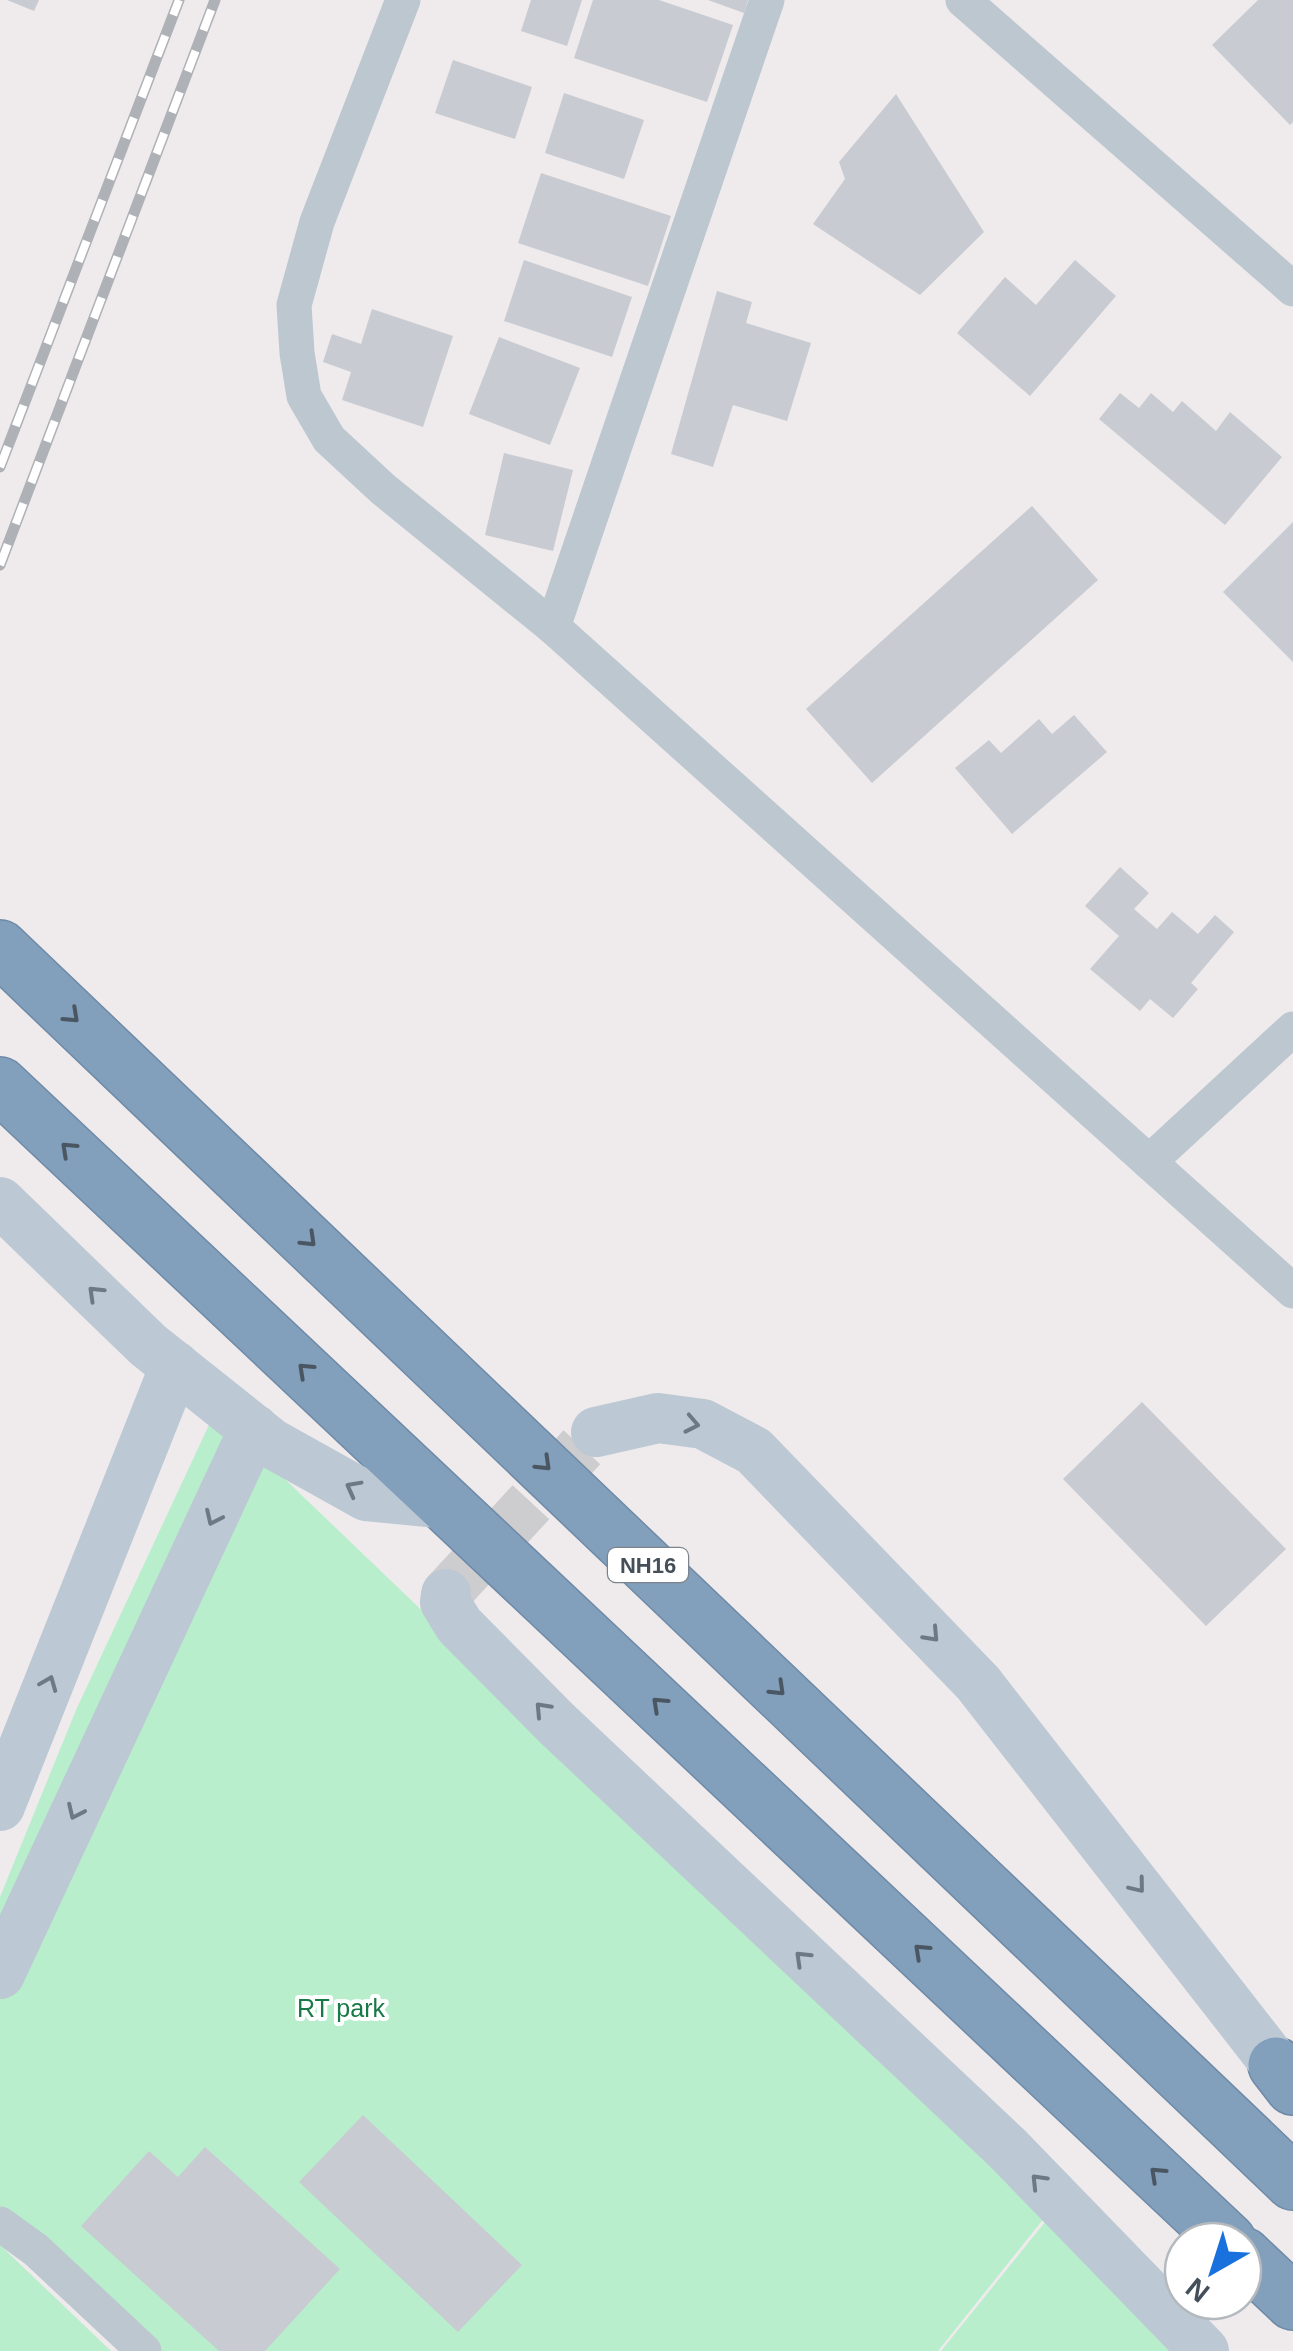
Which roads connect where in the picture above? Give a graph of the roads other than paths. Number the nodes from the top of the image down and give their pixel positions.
1 (403, 0) edge
2 (768, 0) edge
3 (963, 0) edge
4 (1293, 289) edge
5 (553, 627) junction
6 (1, 949) edge
7 (1293, 1029) edge
8 (0, 1086) edge
9 (1149, 1162) junction
10 (0, 1202) edge
11 (1293, 1291) edge
12 (175, 1366) junction
13 (254, 1430) junction
14 (596, 1432) tunnel mouth
15 (448, 1504) junction
16 (446, 1594) dead end
17 (0, 1806) edge
18 (0, 1974) edge
19 (1287, 2075) edge
20 (1293, 2182) edge
21 (1207, 2221) edge
22 (0, 2224) edge
23 (1263, 2274) edge
24 (1293, 2302) edge
25 (144, 2351) edge
26 (1204, 2351) edge

1 - 5 street
2 - 5 street
3 - 4 street
5 - 9 street
6 -> 20 highway, NH16
7 - 9 street
15 -> 8 highway
9 - 11 street
12 -> 10 street
12 - 13 street
17 -> 12 street
15 -> 13 street
13 -> 18 street
14 -> 19 street
21 -> 15 highway
26 -> 16 street
22 - 25 street
23 - 24 highway

